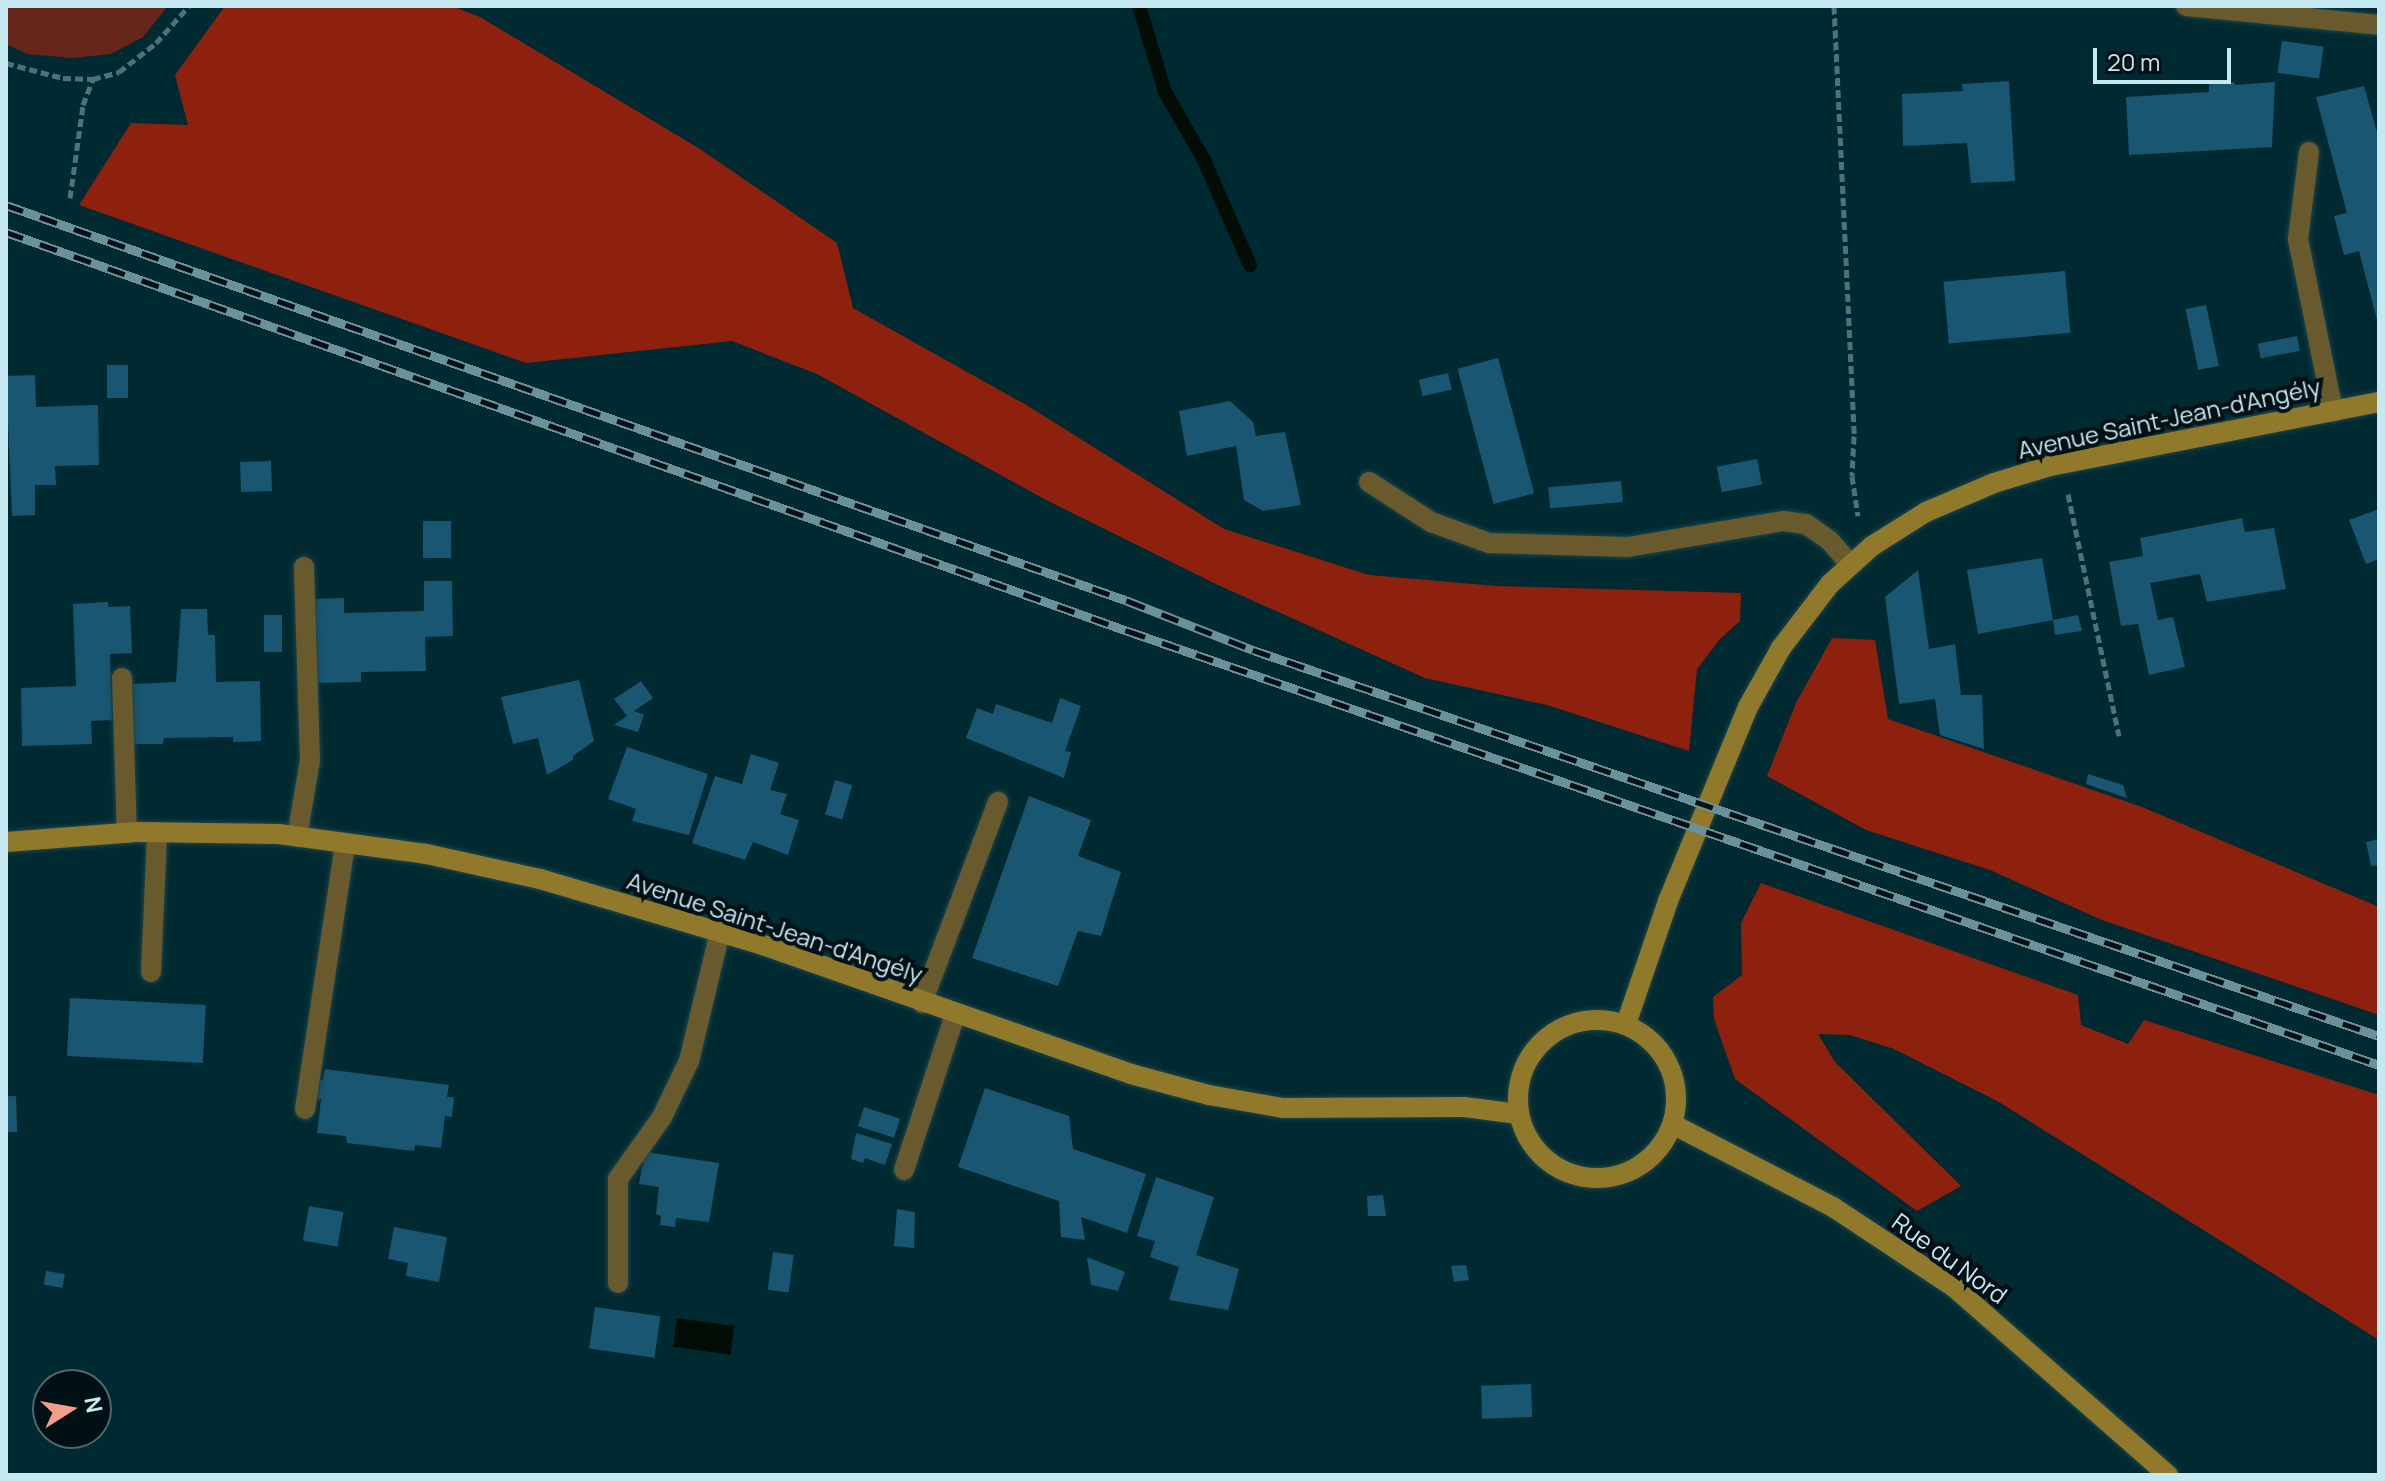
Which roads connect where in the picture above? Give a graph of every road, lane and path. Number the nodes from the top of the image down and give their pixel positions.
1 (189, 6) edge
2 (1834, 6) edge
3 (2186, 6) edge
4 (2358, 13) edge
5 (2379, 25) edge
6 (6, 63) edge
7 (93, 79) junction
8 (2309, 152) dead end
9 (70, 198) dead end
10 (2379, 402) edge
11 (2333, 411) junction
12 (2062, 463) junction
13 (1369, 482) dead end
14 (1872, 546) junction
15 (1851, 565) junction
16 (304, 567) dead end
17 (122, 678) dead end
18 (2119, 736) dead end
19 (998, 802) dead end
20 (157, 832) junction
21 (127, 833) junction
22 (297, 837) junction
23 (6, 842) edge
24 (345, 843) junction
25 (720, 932) junction
26 (151, 972) dead end
27 (922, 1003) junction
28 (955, 1015) junction
29 (1626, 1024) junction
30 (305, 1109) dead end
31 (1519, 1114) junction
32 (1674, 1125) junction
33 (904, 1170) dead end
34 (618, 1283) dead end
35 (2168, 1475) edge

1 - 7 path
2 - 14 path
3 - 4 street
4 - 5 street
6 - 7 path
7 - 9 path
8 - 11 street
10 - 11 main road, Avenue Saint-Jean-d'Angély
11 - 12 main road, Avenue Saint-Jean-d'Angély
12 - 14 main road, Avenue Saint-Jean-d'Angély
12 - 18 path
13 - 15 street
14 - 15 main road, Avenue Saint-Jean-d'Angély
15 - 29 main road, Avenue Saint-Jean-d'Angély
16 - 22 street
17 - 21 street
19 - 27 street
20 - 21 main road, Avenue Saint-Jean-d'Angély
20 - 22 main road, Avenue Saint-Jean-d'Angély
20 - 26 street
21 - 23 main road, Avenue Saint-Jean-d'Angély
22 - 24 main road, Avenue Saint-Jean-d'Angély
24 - 25 main road, Avenue Saint-Jean-d'Angély
24 - 30 street
25 - 27 main road, Avenue Saint-Jean-d'Angély
25 - 34 street
27 - 28 main road, Avenue Saint-Jean-d'Angély
28 - 31 main road, Avenue Saint-Jean-d'Angély
28 - 33 street
29 - 31 main road
29 - 32 main road
31 - 32 main road
32 - 35 main road, Rue du Nord

